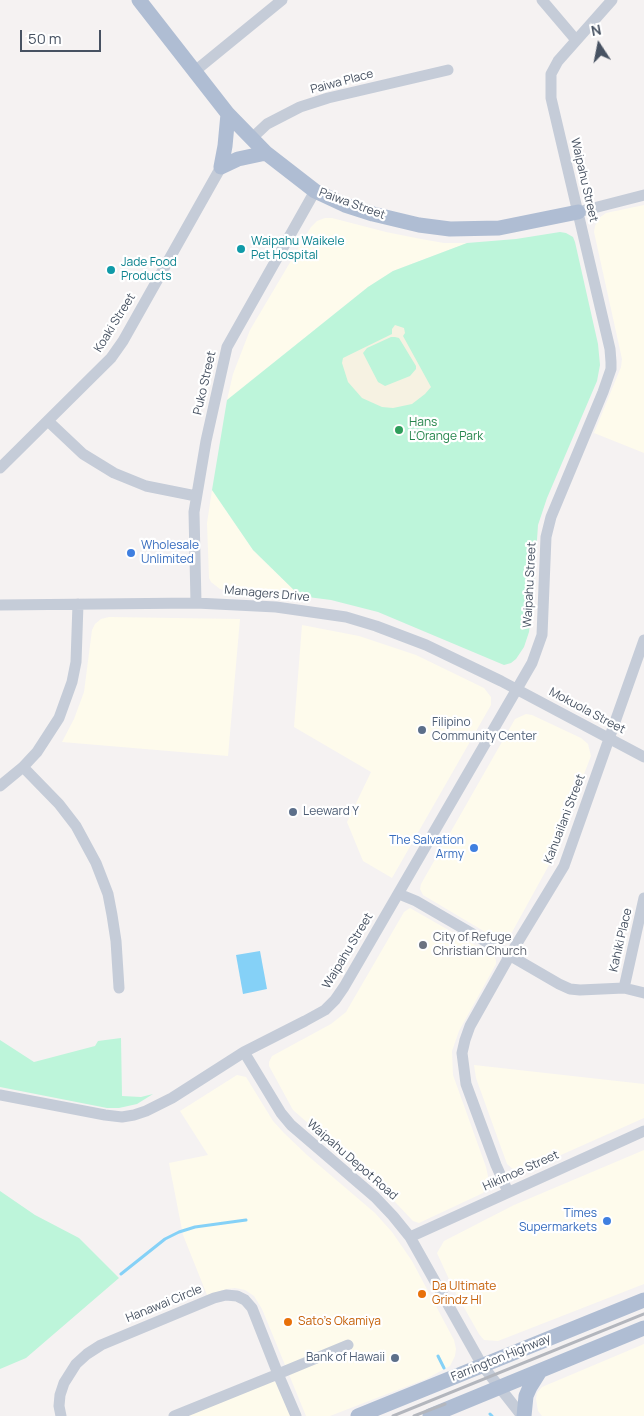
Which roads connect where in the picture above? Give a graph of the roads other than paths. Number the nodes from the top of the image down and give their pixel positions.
1 (139, 0) edge
2 (282, 0) edge
3 (542, 0) edge
4 (612, 0) edge
5 (576, 40) junction
6 (195, 70) junction
7 (448, 70) dead end
8 (228, 114) junction
9 (251, 138) junction
10 (266, 153) junction
11 (221, 167) junction
12 (315, 191) junction
13 (644, 195) edge
14 (578, 212) junction
15 (48, 421) junction
16 (0, 468) edge
17 (196, 496) junction
18 (196, 602) junction
19 (78, 604) junction
20 (0, 605) edge
21 (644, 640) edge
22 (516, 689) junction
23 (609, 738) junction
24 (644, 757) edge
25 (23, 767) junction
26 (0, 786) edge
27 (399, 894) junction
28 (644, 898) edge
29 (510, 955) junction
30 (119, 988) dead end
31 (624, 988) junction
32 (644, 994) edge
33 (244, 1052) junction
34 (0, 1095) edge
35 (644, 1131) edge
36 (508, 1192) junction
37 (410, 1237) junction
38 (644, 1300) edge
39 (644, 1328) edge
40 (348, 1345) dead end
41 (482, 1365) junction
42 (540, 1371) junction
43 (278, 1374) junction
44 (499, 1388) junction
45 (61, 1416) edge
46 (174, 1416) edge
47 (296, 1416) edge
48 (358, 1416) edge
49 (430, 1416) edge
50 (523, 1416) edge

1 - 6 main road, Paiwa Street
2 - 6 street
3 - 5 street
4 - 5 street, Waipahu Street
5 - 14 street, Waipahu Street
6 - 8 main road, Paiwa Street
7 - 9 street, Paiwa Place
8 - 9 main road, Paiwa Street
8 - 11 main road
9 - 10 main road, Paiwa Street
10 - 11 main road
10 - 12 main road, Paiwa Street
11 - 15 street, Koaki Street
12 - 14 main road, Paiwa Street
12 - 17 street, Puko Street
13 - 14 street, Paiwa Street
14 - 22 street, Waipahu Street
15 - 16 street, Koaki Street
15 - 17 street
17 - 18 street, Puko Street
18 - 19 street, Managers Drive
18 - 22 street, Managers Drive
19 - 20 street, Managers Drive
19 - 25 street
21 - 23 street, Kahuailani Street
22 - 23 street, Mokuola Street
22 - 27 street, Waipahu Street
23 - 24 street, Mokuola Street
23 - 29 street, Kahuailani Street
25 - 26 street
25 - 30 street
27 - 29 street
27 - 33 street, Waipahu Street
28 - 31 street, Kahiki Place
29 - 31 street
29 - 36 street, Kahuailani Street
31 - 32 street
33 - 34 street, Waipahu Street
33 - 37 street, Waipahu Depot Road
35 - 36 street, Hikimoe Street
36 - 37 street, Hikimoe Street
37 - 41 street, Waipahu Depot Road
38 - 41 main road, Farrington Highway
39 - 42 main road
40 - 43 street
41 - 44 street, Waipahu Depot Road
41 - 48 main road, Farrington Highway
42 - 44 main road
42 - 50 main road
43 - 45 street, Hanawai Circle
43 - 46 street
43 - 47 street, Hanawai Circle
44 - 49 main road
44 - 50 street, Waipahu Depot Road

